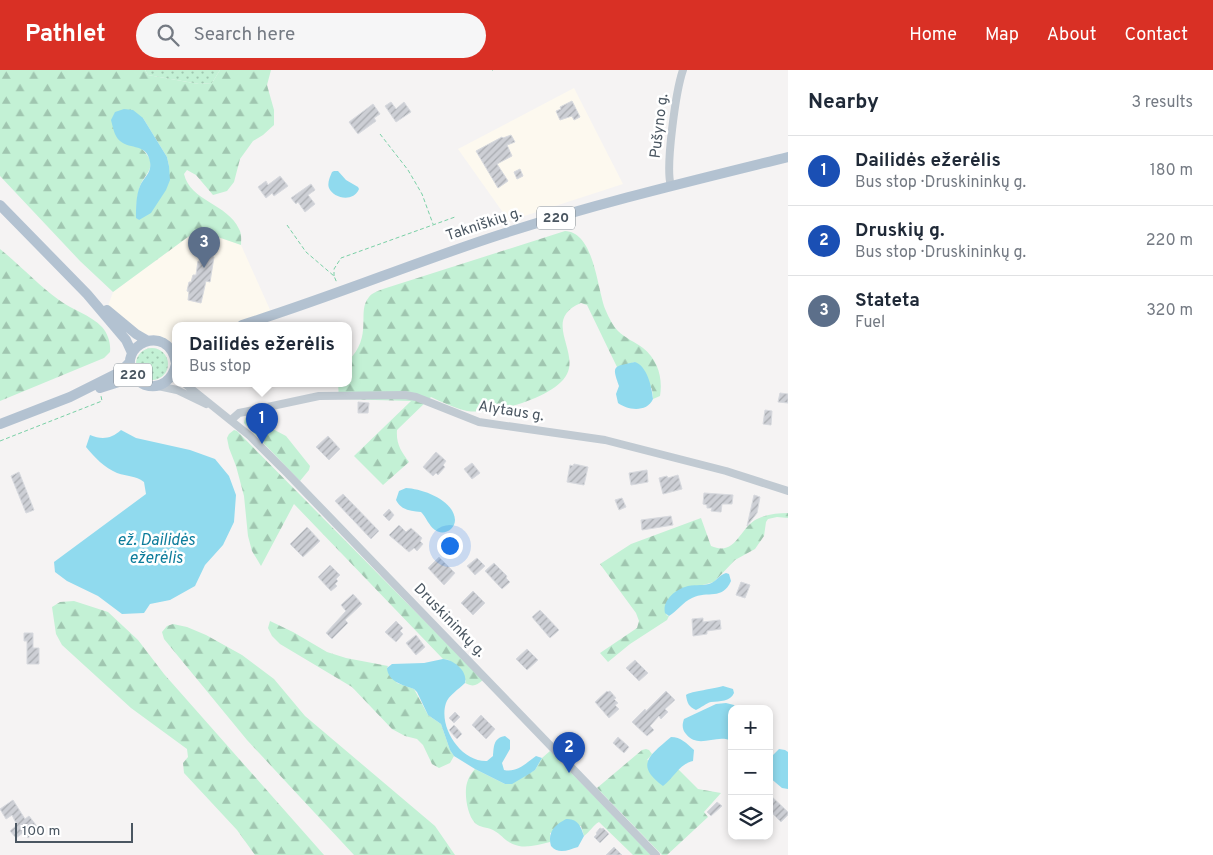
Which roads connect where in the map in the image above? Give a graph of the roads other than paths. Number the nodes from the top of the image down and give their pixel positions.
1 (682, 70) edge
2 (788, 156) edge
3 (671, 186) junction
4 (0, 205) edge
5 (87, 294) junction
6 (281, 313) junction
7 (252, 322) edge
8 (262, 322) edge
9 (148, 341) junction
10 (172, 348) edge
11 (131, 358) junction
12 (172, 374) edge
13 (136, 379) junction
14 (157, 386) junction
15 (189, 387) edge
16 (70, 397) junction
17 (218, 410) junction
18 (231, 420) junction
19 (0, 424) edge
20 (788, 491) edge
21 (656, 855) edge

1 - 3 street, Pušyno g.
2 - 3 main road, Takniškių g. / 220
3 - 6 main road, Takniškių g. / 220
4 - 5 main road
5 - 9 main road
5 - 11 main road
6 - 7 main road, 220
6 - 8 main road, 220
9 - 10 main road, 220
9 - 11 main road, 220
11 - 13 main road, 220
11 - 16 main road, 220
12 - 14 main road, 220
13 - 14 main road, 220
13 - 16 main road, 220
14 - 17 street
15 - 17 street
16 - 19 main road, 220
17 - 18 street, Druskininkų g.
18 - 20 street, Alytaus g.
18 - 21 street, Druskininkų g.

